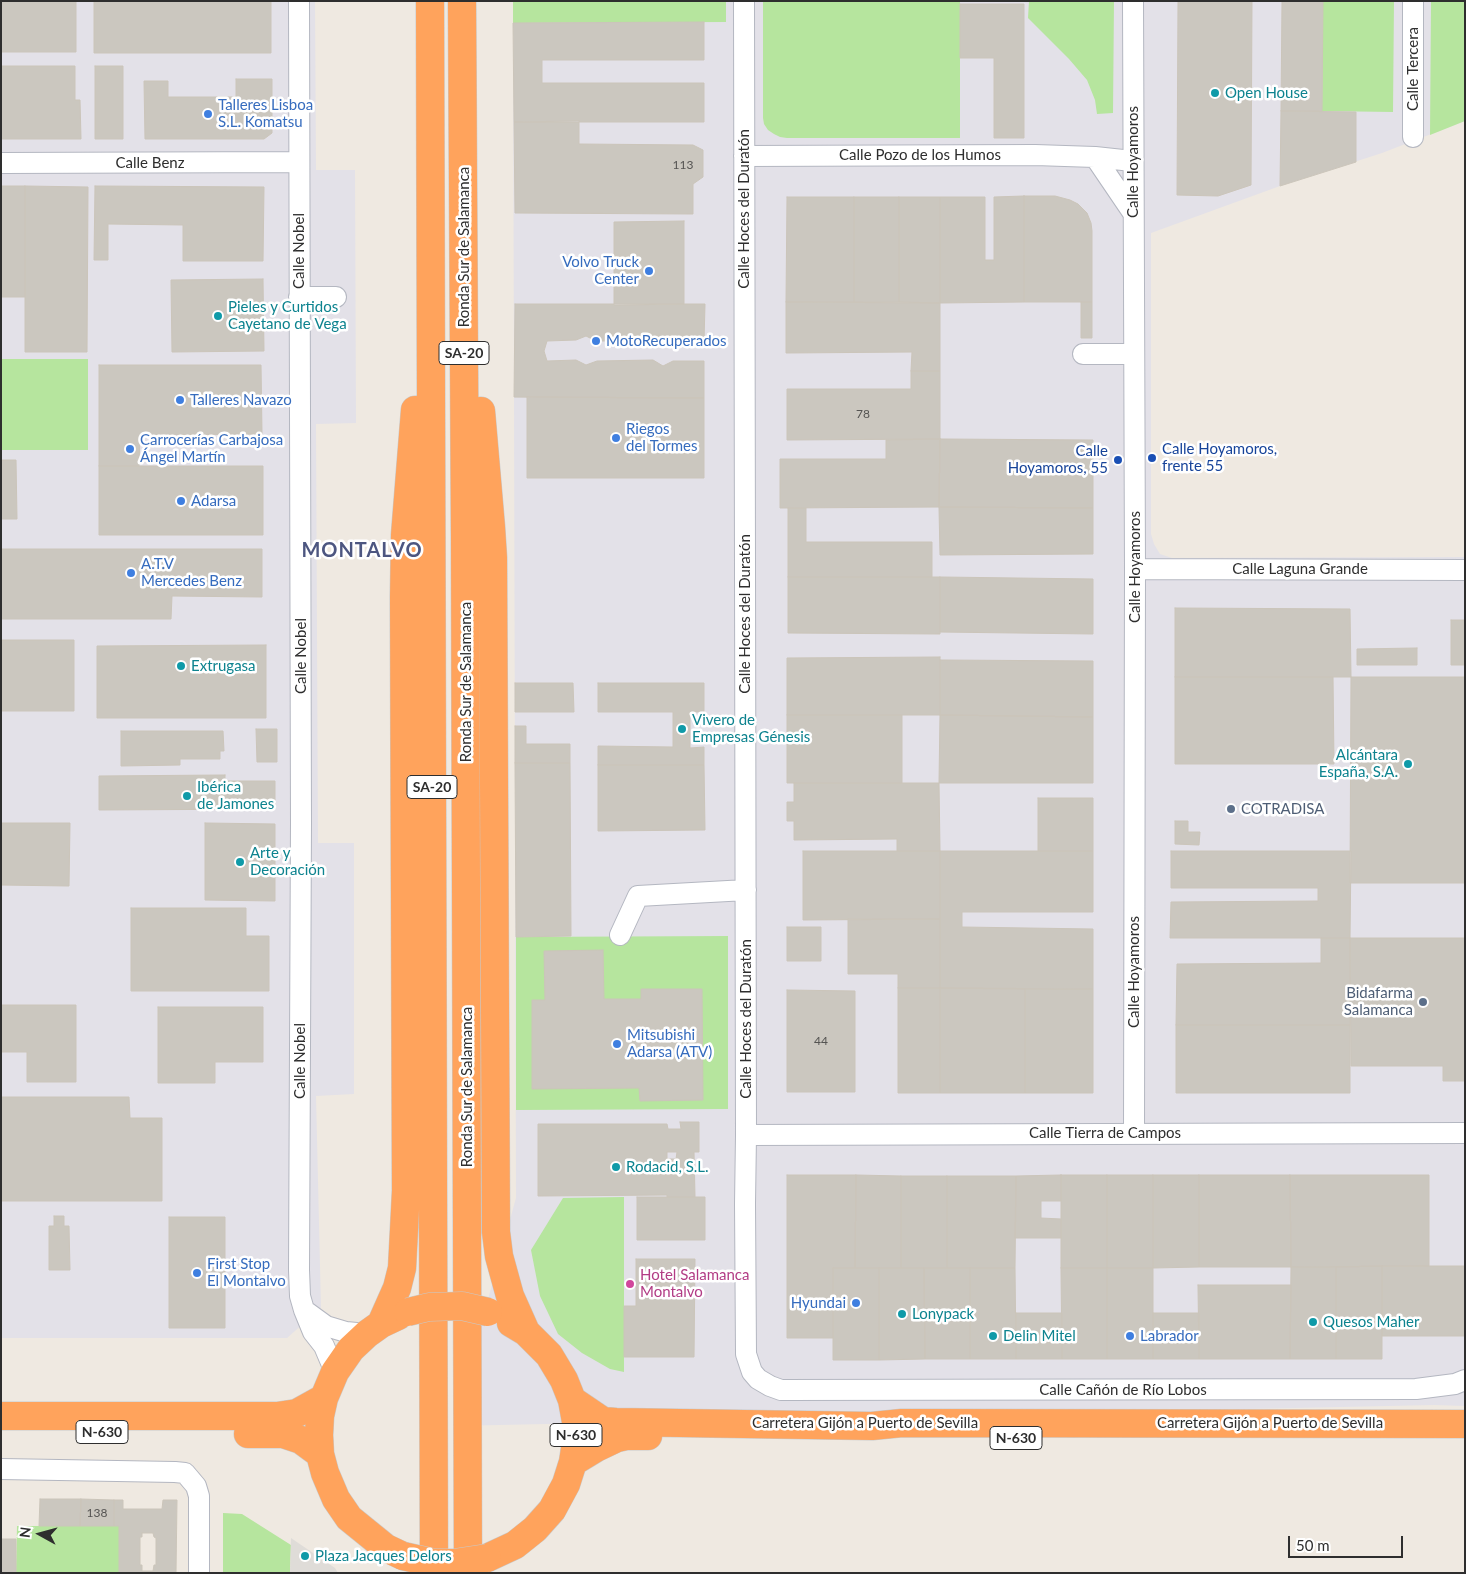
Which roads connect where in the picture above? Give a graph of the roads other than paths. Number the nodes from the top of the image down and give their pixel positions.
1 (299, 1) edge
2 (430, 1) edge
3 (462, 1) edge
4 (744, 1) edge
5 (1133, 1) edge
6 (1413, 1) edge
7 (1413, 137) dead end
8 (744, 156) junction
9 (1095, 157) junction
10 (1132, 161) junction
11 (299, 162) junction
12 (1, 163) edge
13 (463, 170) junction
14 (432, 177) junction
15 (1133, 213) junction
16 (300, 297) junction
17 (336, 297) dead end
18 (1083, 354) dead end
19 (1134, 354) junction
20 (1135, 568) junction
21 (1465, 570) edge
22 (746, 890) junction
23 (620, 935) dead end
24 (1134, 1133) junction
25 (1465, 1133) edge
26 (746, 1135) junction
27 (304, 1310) junction
28 (374, 1329) junction
29 (526, 1332) junction
30 (335, 1372) junction
31 (1465, 1380) edge
32 (781, 1390) joint
33 (324, 1398) junction
34 (572, 1400) junction
35 (1, 1416) edge
36 (1461, 1428) edge
37 (1, 1433) edge
38 (320, 1454) junction
39 (573, 1462) junction
40 (1, 1469) edge
41 (397, 1559) edge
42 (486, 1568) edge
43 (199, 1573) edge
44 (434, 1573) edge

1 - 11 street, Calle Nobel
2 - 14 highway, SA-20
3 - 13 highway, Ronda Sur de Salamanca / SA-20
4 - 8 street, Calle Hoces del Duratón
5 - 10 street, Calle Hoyamoros
6 - 7 street, Calle Tercera
8 - 9 street, Calle Pozo de los Humos
8 - 22 street, Calle Hoces del Duratón
9 - 10 street, Calle Pozo de los Humos
9 - 15 street
10 - 15 street, Calle Hoyamoros
11 - 12 street, Calle Benz
11 - 16 street, Calle Nobel
13 - 29 highway
13 - 42 highway, Ronda Sur de Salamanca / SA-20
14 - 28 highway
14 - 44 highway, SA-20
15 - 19 street, Calle Hoyamoros
16 - 17 street
16 - 27 street, Calle Nobel
18 - 19 street
19 - 20 street, Calle Hoyamoros
20 - 21 street, Calle Laguna Grande
20 - 24 street, Calle Hoyamoros
22 - 23 street
22 - 26 street, Calle Hoces del Duratón
24 - 25 street, Calle Tierra de Campos
24 - 26 street, Calle Tierra de Campos
26 - 32 street, Calle Hoces del Duratón
27 - 28 street
27 - 30 street, Calle Nobel
28 - 29 highway, N-630, bridge
28 - 30 highway, N-630
29 - 34 highway, N-630
30 - 33 highway, N-630
31 - 32 street, Calle Cañón de Río Lobos
33 - 35 highway, N-630
33 - 38 highway, N-630
34 - 36 highway, Carretera Gijón a Puerto de Sevilla / N-630
34 - 39 highway, N-630
36 - 39 highway, Carretera Gijón a Puerto de Sevilla / N-630
37 - 38 highway, N-630
38 - 41 highway, N-630
39 - 42 highway, N-630
40 - 43 street
41 - 42 highway, N-630, bridge

